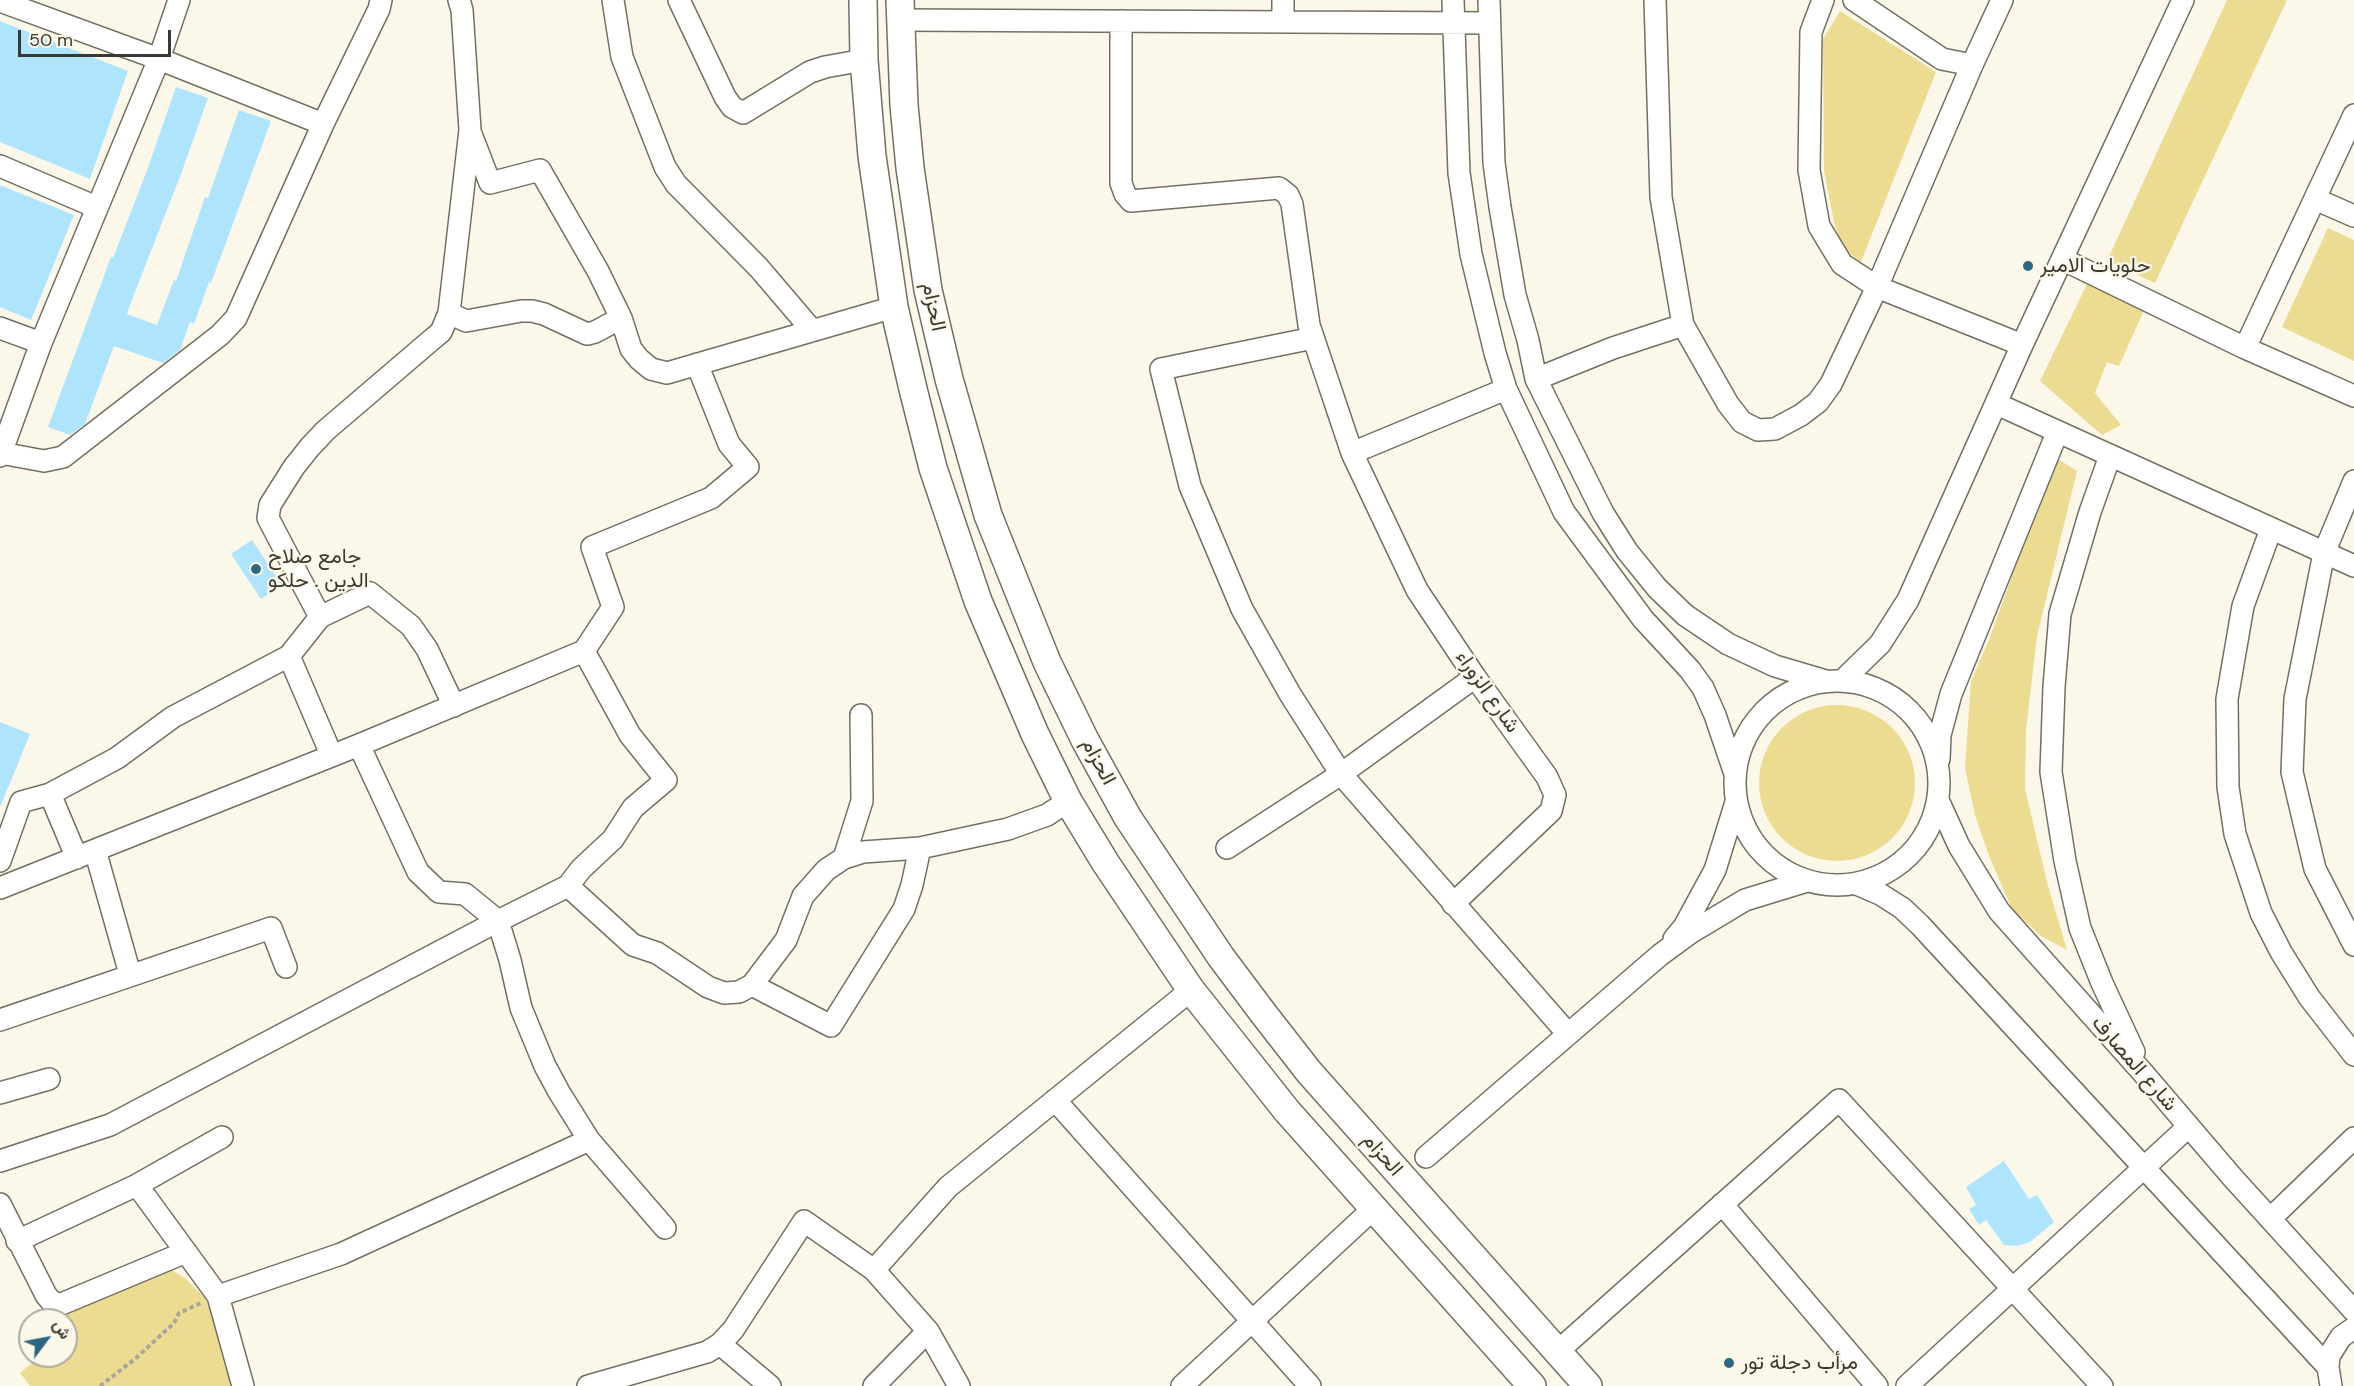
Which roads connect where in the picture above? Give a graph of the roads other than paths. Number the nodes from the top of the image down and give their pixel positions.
1 (179, 0) edge
2 (381, 0) edge
3 (459, 0) edge
4 (613, 0) edge
5 (679, 0) edge
6 (863, 0) edge
7 (1283, 0) edge
8 (1452, 0) edge
9 (1489, 0) edge
10 (1655, 0) edge
11 (1823, 0) edge
12 (1854, 0) edge
13 (2002, 0) edge
14 (2183, 0) edge
15 (0, 1) edge
16 (900, 10) edge
17 (1120, 21) junction
18 (1282, 21) junction
19 (1452, 22) junction
20 (1489, 23) junction
21 (159, 59) junction
22 (864, 60) junction
23 (1972, 65) junction
24 (2354, 116) edge
25 (323, 124) junction
26 (470, 130) junction
27 (0, 166) edge
28 (2315, 199) junction
29 (96, 207) junction
30 (2354, 216) edge
31 (2062, 259) junction
32 (1877, 287) junction
33 (894, 307) junction
34 (449, 313) junction
35 (621, 318) junction
36 (1683, 325) junction
37 (0, 328) edge
38 (811, 329) junction
39 (1313, 338) junction
40 (41, 343) junction
41 (2022, 345) junction
42 (2245, 348) junction
43 (697, 364) junction
44 (1536, 379) junction
45 (1506, 389) junction
46 (2354, 396) edge
47 (1996, 404) junction
48 (2057, 433) junction
49 (1352, 453) junction
50 (1, 454) edge
51 (2110, 456) junction
52 (2354, 481) edge
53 (2271, 529) junction
54 (2324, 554) junction
55 (2354, 566) edge
56 (321, 616) junction
57 (585, 651) junction
58 (289, 656) junction
59 (1475, 677) junction
60 (1834, 681) junction
61 (454, 706) junction
62 (861, 715) dead end
63 (359, 745) junction
64 (331, 754) junction
65 (1938, 768) junction
66 (1341, 774) junction
67 (1735, 774) junction
68 (50, 794) junction
69 (1938, 800) junction
70 (1068, 801) junction
71 (1737, 801) junction
72 (920, 848) junction
73 (1227, 848) dead end
74 (86, 854) junction
75 (844, 858) junction
76 (0, 861) edge
77 (1807, 881) junction
78 (1857, 884) junction
79 (568, 886) junction
80 (0, 888) edge
81 (1454, 904) junction
82 (498, 921) junction
83 (2354, 945) edge
84 (1660, 956) junction
85 (286, 967) dead end
86 (130, 974) junction
87 (752, 985) junction
88 (1191, 990) junction
89 (0, 1020) edge
90 (1568, 1034) junction
91 (2354, 1055) edge
92 (2144, 1074) junction
93 (49, 1079) dead end
94 (0, 1093) edge
95 (1055, 1100) junction
96 (2188, 1127) junction
97 (222, 1137) dead end
98 (2354, 1138) edge
99 (589, 1140) junction
100 (1426, 1157) dead end
101 (0, 1161) edge
102 (2144, 1169) junction
103 (137, 1185) junction
104 (0, 1204) edge
105 (1722, 1204) junction
106 (1373, 1209) junction
107 (2270, 1219) junction
108 (665, 1228) dead end
109 (18, 1241) junction
110 (186, 1252) junction
111 (874, 1270) junction
112 (2012, 1290) junction
113 (218, 1296) junction
114 (2354, 1311) edge
115 (1252, 1321) junction
116 (2354, 1328) edge
117 (928, 1331) junction
118 (720, 1344) junction
119 (1557, 1352) junction
120 (2330, 1377) edge
121 (243, 1386) edge
122 (588, 1386) edge
123 (770, 1386) edge
124 (874, 1386) edge
125 (959, 1386) edge
126 (1182, 1386) edge
127 (1310, 1386) edge
128 (1532, 1386) edge
129 (1588, 1386) edge
130 (1877, 1386) edge
131 (1907, 1386) edge
132 (2102, 1386) edge

1 - 21 street
2 - 25 street
3 - 26 street
4 - 38 street
5 - 22 street
6 - 22 main road
7 - 18 street
8 - 19 street
9 - 20 street
10 - 36 street
11 - 32 street
12 - 23 street
13 - 23 street
14 - 31 street
15 - 21 street
16 - 17 street
16 - 119 main road, الحزام
17 - 18 street
17 - 39 street, شارع الزوراء
18 - 19 street
19 - 20 street
19 - 45 street
20 - 44 street
21 - 25 street
21 - 29 street
22 - 33 main road
23 - 32 street
24 - 28 street
25 - 50 street
26 - 34 street
26 - 35 street
27 - 29 street
28 - 30 street
28 - 42 street
29 - 40 street
31 - 41 street
31 - 42 street
32 - 36 street
32 - 41 street
33 - 38 street
33 - 70 main road
34 - 35 street
34 - 56 street
35 - 43 street
36 - 44 street
37 - 40 street
38 - 43 street
39 - 49 street, شارع الزوراء
39 - 66 street
40 - 50 street
41 - 47 street
42 - 46 street
43 - 57 street
44 - 60 street
45 - 49 street
45 - 67 street
47 - 48 street
47 - 60 street
48 - 51 street
48 - 65 street
49 - 59 street, شارع الزوراء
51 - 53 street
51 - 92 street
52 - 54 street
53 - 54 street
53 - 91 street
54 - 55 street
54 - 83 street
56 - 58 street
56 - 61 street
57 - 61 street
57 - 79 street
58 - 64 street
58 - 68 street
59 - 66 street
59 - 81 street, شارع الزوراء
60 - 65 street
60 - 67 street
61 - 63 street
62 - 75 street
63 - 64 street
63 - 82 street
64 - 74 street
65 - 69 street
66 - 73 street
66 - 81 street
67 - 71 street
68 - 74 street
68 - 76 street
69 - 78 street
69 - 92 street, شارع المصارف
70 - 72 street
70 - 88 main road
71 - 77 street
71 - 84 street
72 - 75 street
72 - 87 street
74 - 80 street
74 - 86 street
75 - 87 street
77 - 78 street
77 - 84 street
78 - 102 street
79 - 82 street
79 - 87 street
81 - 90 street
82 - 99 street
82 - 101 street
84 - 90 street
85 - 86 street
86 - 89 street
88 - 95 street
88 - 106 main road
90 - 100 street
92 - 96 street, شارع المصارف
93 - 94 street
95 - 111 street
95 - 115 street
96 - 102 street
96 - 107 street, شارع المصارف
97 - 103 street
98 - 107 street
99 - 108 street
99 - 113 street
102 - 112 street
102 - 120 street
103 - 109 street
103 - 110 street
104 - 109 street
105 - 112 street
105 - 119 street
105 - 130 street
106 - 115 street
106 - 128 main road
107 - 114 street, شارع المصارف
109 - 110 street
110 - 113 street
111 - 117 street
111 - 118 street
112 - 131 street
112 - 132 street
113 - 121 street
115 - 126 street
115 - 127 street
116 - 120 street
117 - 124 street
117 - 125 street
118 - 122 street
118 - 123 street
119 - 129 main road, الحزام

